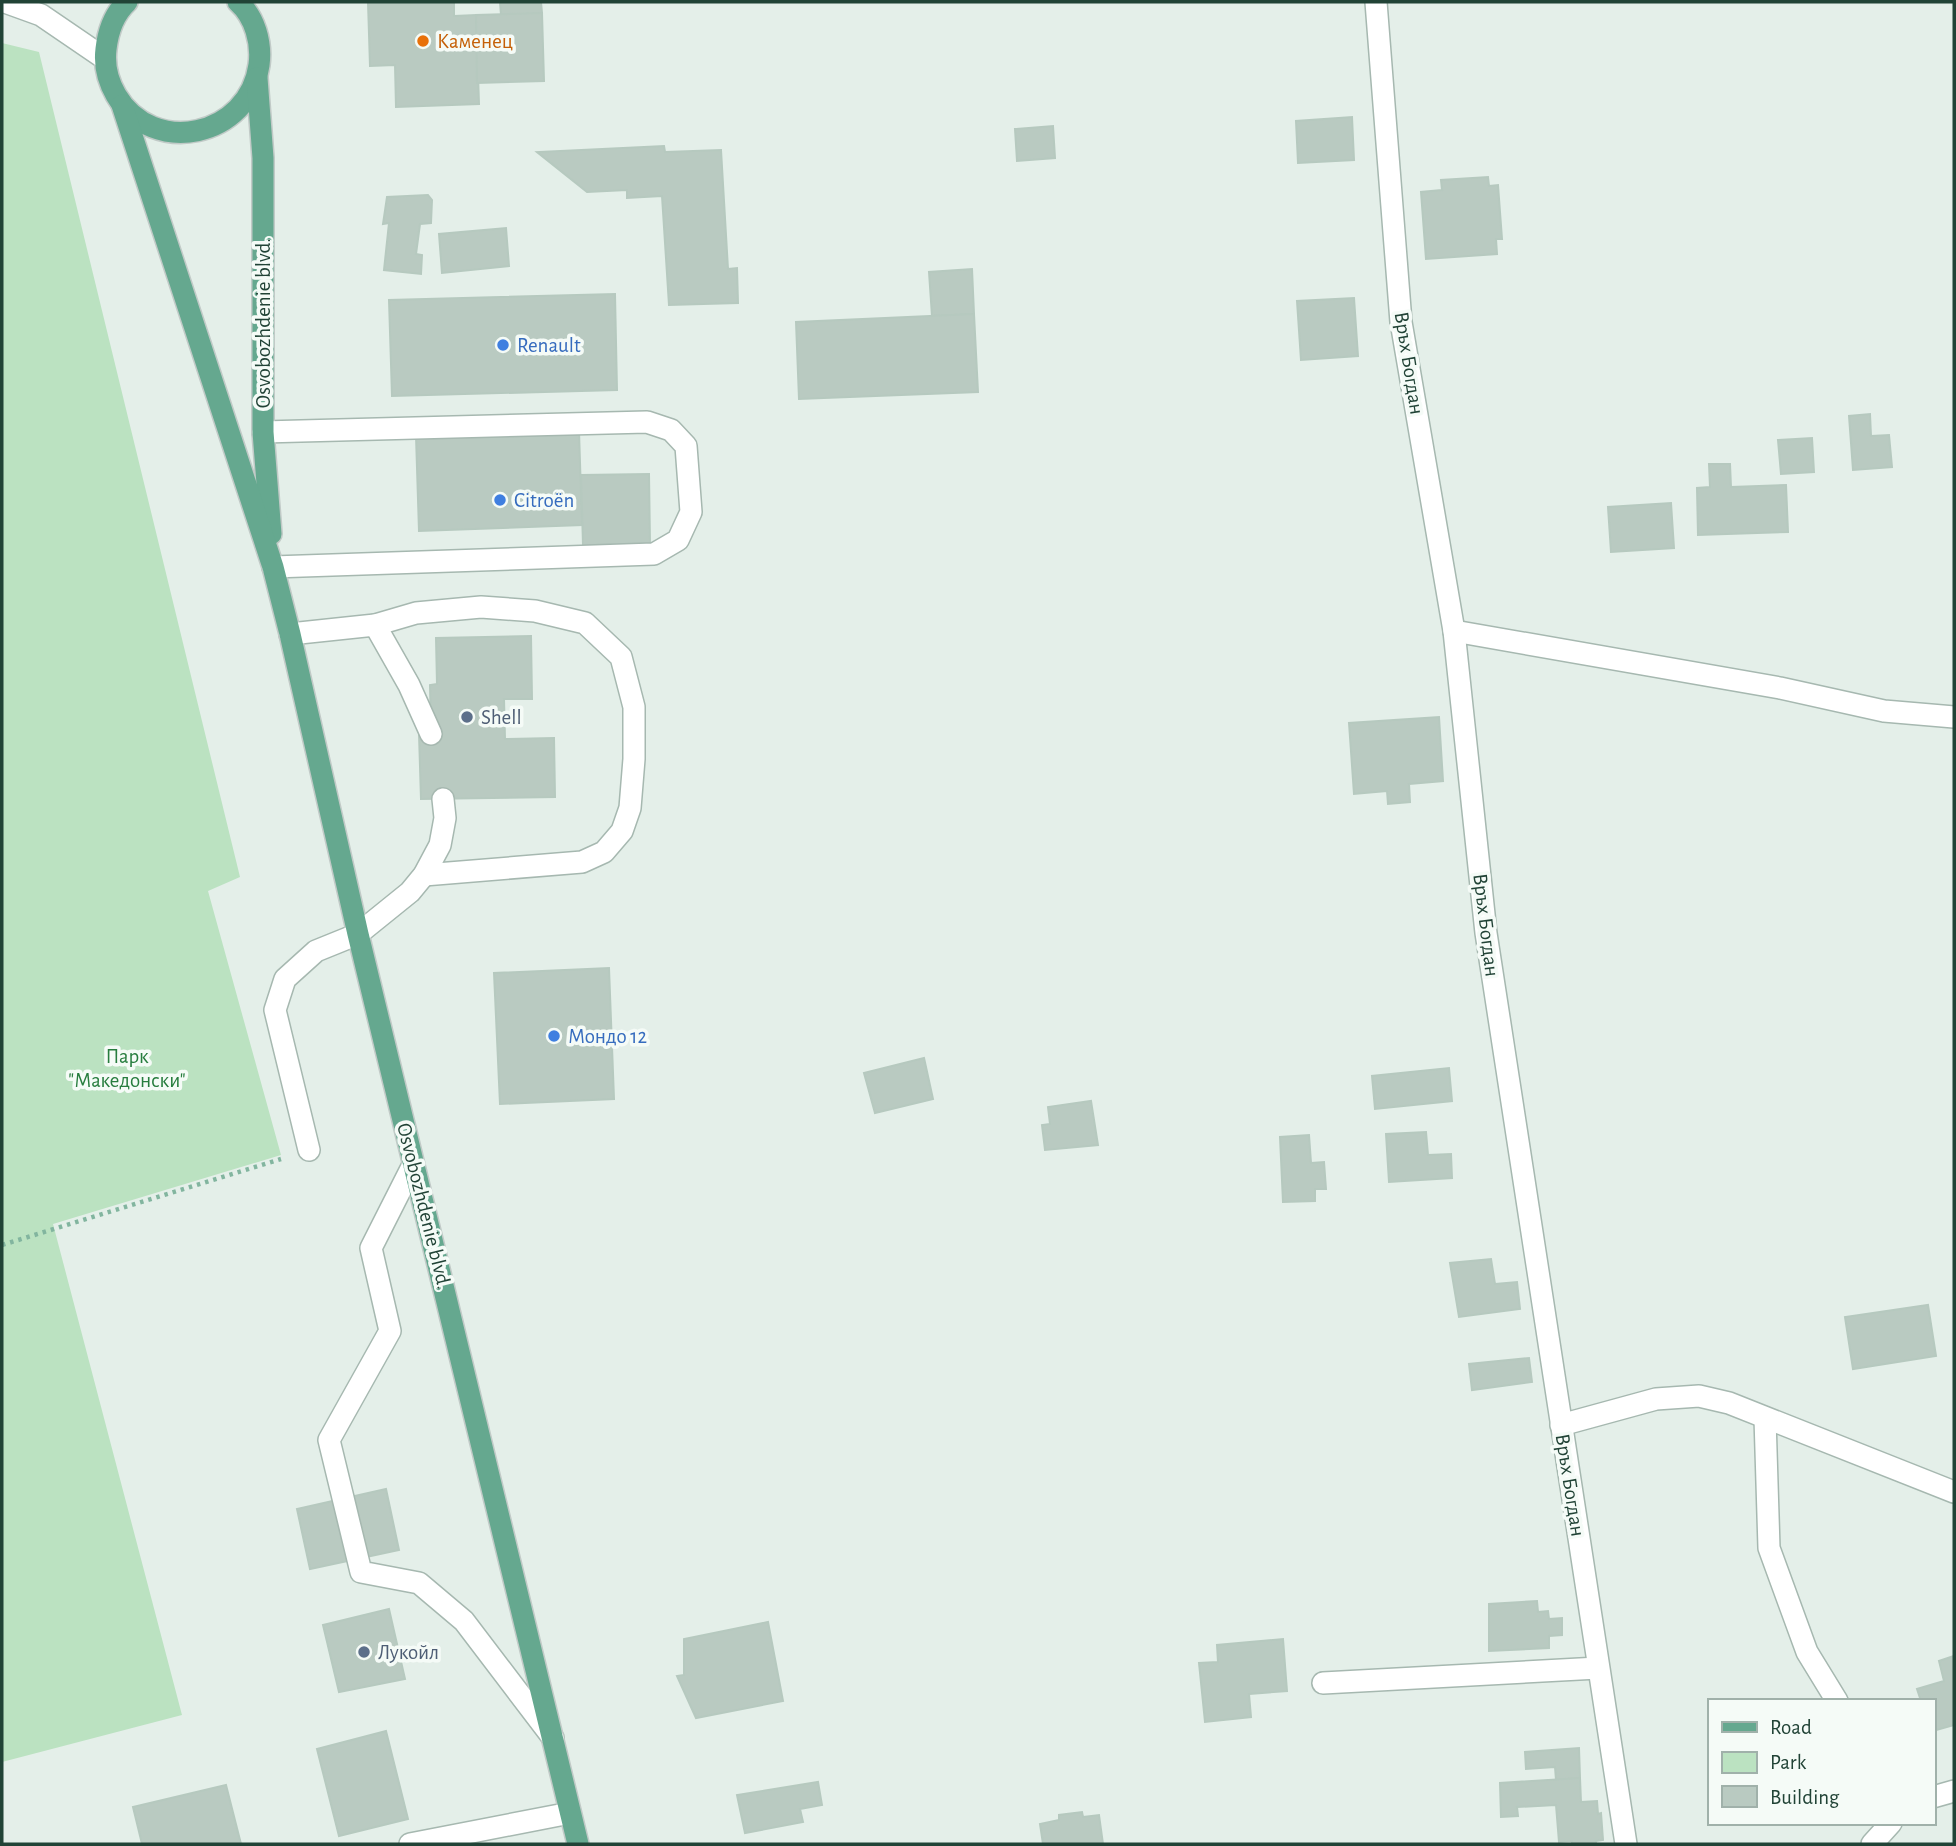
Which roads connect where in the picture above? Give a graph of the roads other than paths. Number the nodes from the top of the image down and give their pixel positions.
1 (5, 2) edge
2 (107, 2) edge
3 (127, 2) edge
4 (1376, 2) edge
5 (241, 3) edge
6 (40, 8) edge
7 (107, 33) junction
8 (104, 58) junction
9 (257, 78) junction
10 (122, 105) junction
11 (263, 432) junction
12 (273, 568) junction
13 (375, 625) junction
14 (1454, 631) junction
15 (290, 634) junction
16 (1954, 717) edge
17 (431, 734) dead end
18 (443, 799) dead end
19 (424, 875) junction
20 (358, 934) junction
21 (309, 1150) road end
22 (414, 1165) junction
23 (1765, 1418) junction
24 (1561, 1425) junction
25 (1954, 1492) edge
26 (1598, 1668) junction
27 (1324, 1683) dead end
28 (1836, 1699) edge
29 (553, 1738) junction
30 (1954, 1791) edge
31 (1935, 1796) edge
32 (570, 1813) junction
33 (1889, 1825) edge
34 (410, 1844) edge
35 (578, 1844) edge
36 (1626, 1844) edge
37 (1872, 1844) edge

1 - 6 street
2 - 7 main road
3 - 7 main road
4 - 14 street, Връх Богдан
5 - 9 main road, Osvobozhdenie blvd.
6 - 8 street
7 - 8 main road
8 - 10 main road, Osvobozhdenie blvd.
9 - 10 main road
9 - 11 main road, Osvobozhdenie blvd.
10 - 12 main road, Osvobozhdenie blvd.
11 - 12 main road, Osvobozhdenie blvd.
11 - 12 street
12 - 15 main road, Osvobozhdenie blvd.
13 - 15 street
13 - 17 street
13 - 19 street
14 - 16 street
14 - 24 street, Връх Богдан
15 - 20 main road, Osvobozhdenie blvd.
18 - 19 street
19 - 20 street
20 - 21 street
20 - 22 main road, Osvobozhdenie blvd.
22 - 29 main road, Osvobozhdenie blvd.
22 - 29 street
23 - 24 street
23 - 25 street
23 - 28 street
24 - 26 street, Връх Богдан
26 - 27 street
26 - 36 street, Връх Богдан
29 - 32 main road, Osvobozhdenie blvd.
30 - 31 street
32 - 34 street
32 - 35 main road, Osvobozhdenie blvd.
33 - 37 street

